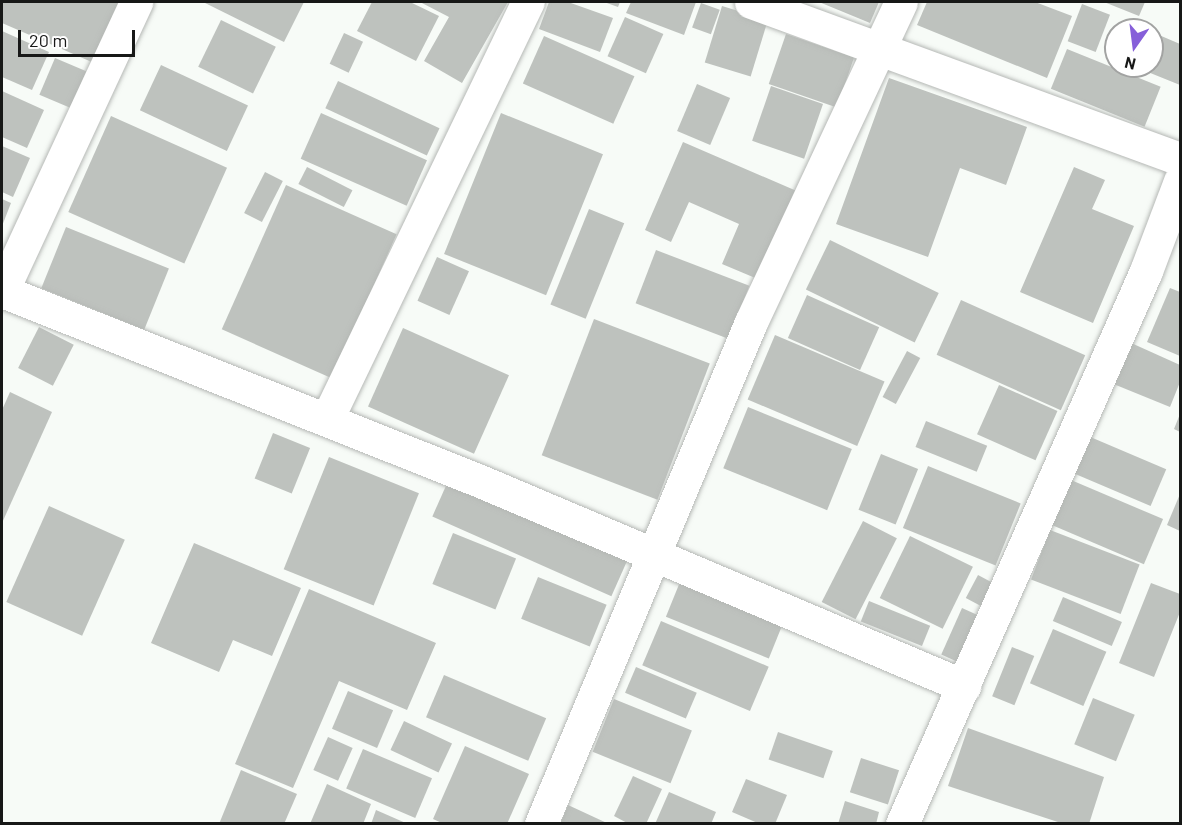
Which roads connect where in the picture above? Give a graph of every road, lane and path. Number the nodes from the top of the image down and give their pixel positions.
1 (136, 2) edge
2 (528, 2) edge
3 (751, 2) edge
4 (901, 2) edge
5 (880, 49) junction
6 (1180, 159) edge
7 (1180, 181) edge
8 (2, 291) edge
9 (327, 419) junction
10 (650, 555) junction
11 (964, 686) junction
12 (541, 824) edge
13 (902, 824) edge

1 - 8 street
2 - 9 street
3 - 5 street
4 - 5 street
5 - 6 street
5 - 10 street
7 - 11 street
8 - 9 street
9 - 10 street
10 - 11 street
10 - 12 street
11 - 13 street

